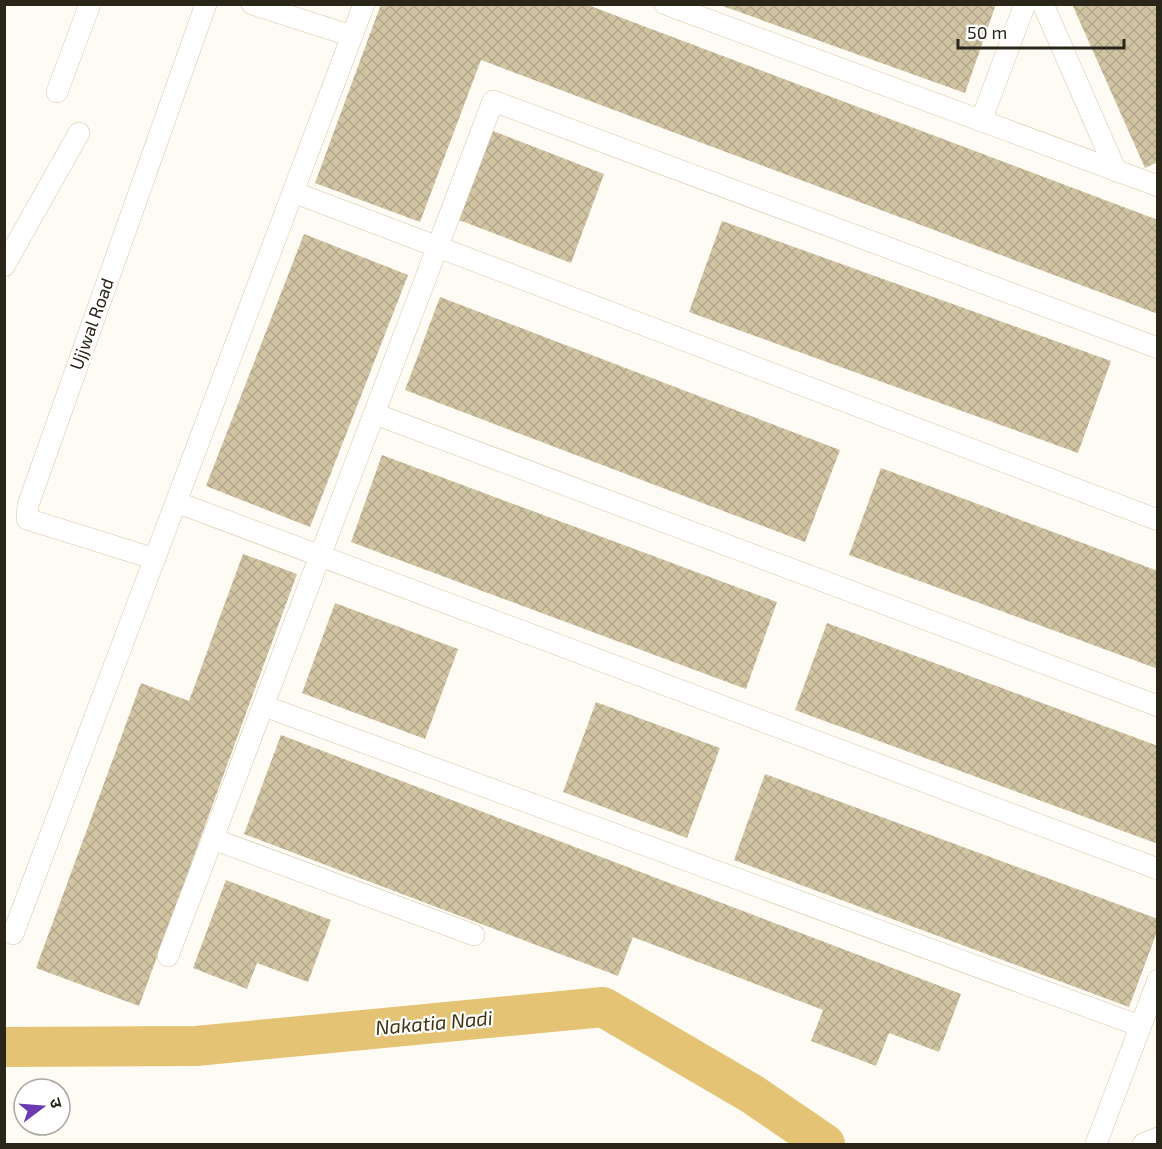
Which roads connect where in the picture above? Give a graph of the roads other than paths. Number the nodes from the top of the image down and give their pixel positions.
1 (90, 4) edge
2 (206, 4) edge
3 (252, 4) edge
4 (364, 4) edge
5 (665, 4) edge
6 (1025, 4) edge
7 (1043, 4) edge
8 (352, 36) junction
9 (57, 92) dead end
10 (981, 121) junction
11 (78, 134) dead end
12 (1116, 171) junction
13 (1158, 186) edge
14 (293, 192) junction
15 (438, 247) junction
16 (4, 266) edge
17 (1158, 348) edge
18 (375, 414) junction
19 (176, 502) junction
20 (1158, 520) edge
21 (321, 556) junction
22 (155, 559) junction
23 (264, 706) junction
24 (1158, 706) edge
25 (213, 839) junction
26 (1158, 869) edge
27 (13, 934) dead end
28 (474, 935) dead end
29 (168, 956) dead end
30 (1158, 980) edge
31 (1140, 1026) junction
32 (1158, 1138) edge
33 (1096, 1144) edge
34 (1143, 1144) edge

1 - 9 street
2 - 22 street, Ujjwal Road
3 - 8 street
4 - 8 street
5 - 10 street
6 - 10 street
7 - 12 street
8 - 14 street
10 - 12 street
11 - 16 street
12 - 13 street
14 - 15 street
14 - 19 street
15 - 17 street
15 - 18 street
15 - 20 street
18 - 21 street
18 - 24 street
19 - 21 street
19 - 22 street
21 - 23 street
21 - 26 street
22 - 27 street
23 - 25 street
23 - 31 street
25 - 28 street
25 - 29 street
30 - 31 street
31 - 33 street
32 - 34 street

